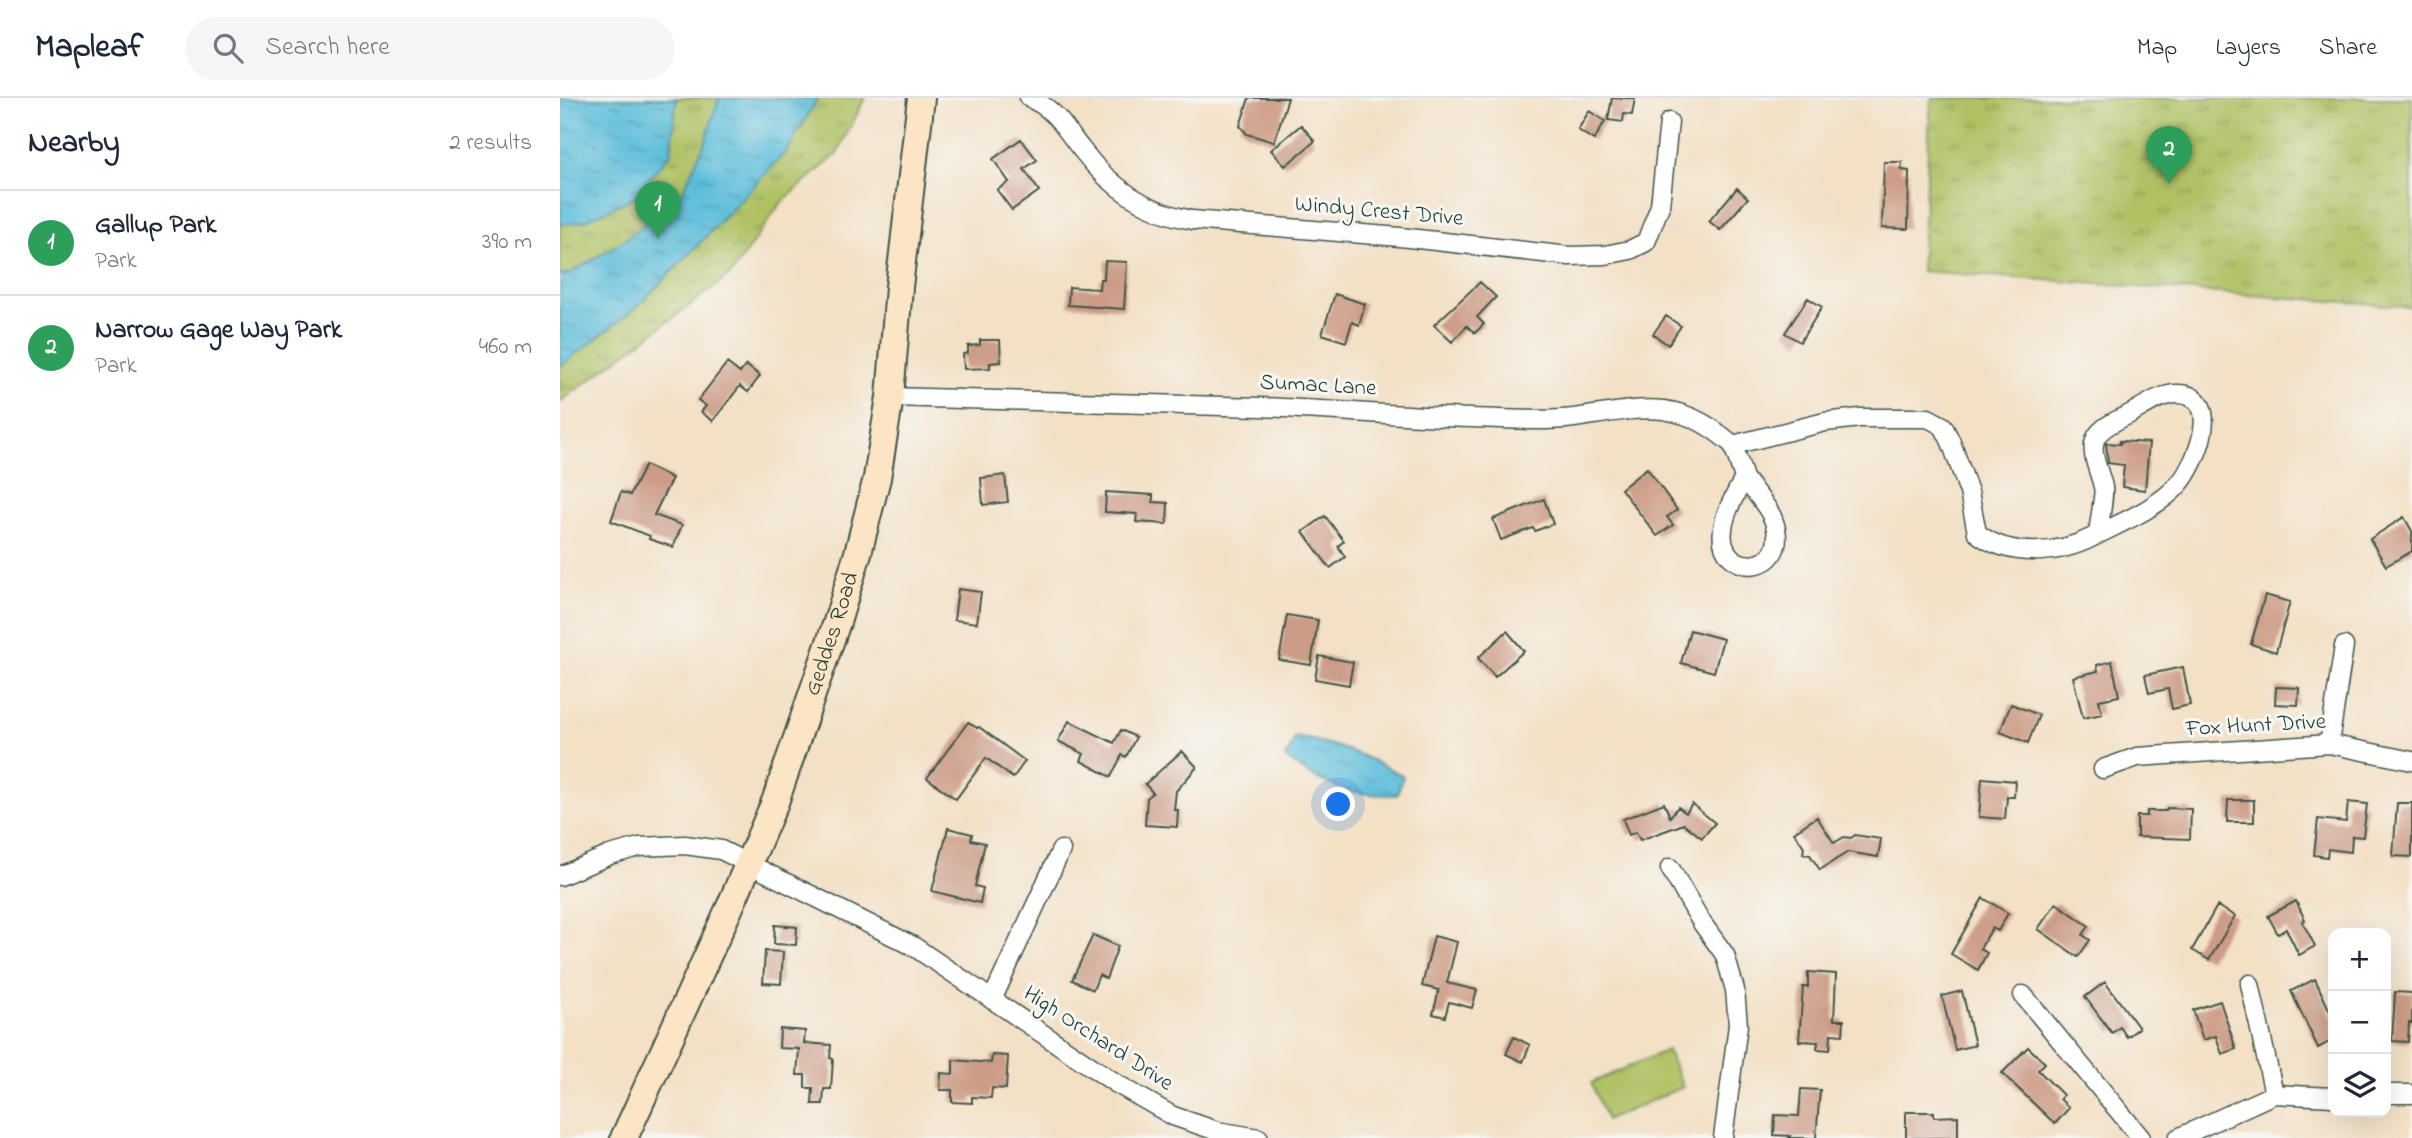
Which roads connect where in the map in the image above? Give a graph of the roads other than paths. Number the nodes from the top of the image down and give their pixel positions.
1 (921, 98) edge
2 (1041, 100) edge
3 (1669, 122) dead end
4 (890, 397) junction
5 (1733, 445) junction
6 (1744, 478) junction
7 (2098, 534) junction
8 (2344, 646) dead end
9 (2329, 744) junction
10 (2412, 761) edge
11 (2103, 769) dead end
12 (1061, 850) dead end
13 (747, 864) junction
14 (1670, 869) dead end
15 (560, 876) edge
16 (2250, 984) dead end
17 (2023, 995) dead end
18 (992, 1000) junction
19 (2274, 1094) junction
20 (2391, 1094) edge
21 (2412, 1094) edge
22 (2328, 1097) edge
23 (624, 1138) edge
24 (1259, 1138) edge
25 (1723, 1138) edge
26 (2141, 1138) edge
27 (2178, 1138) edge

1 - 4 main road, Geddes Road
2 - 3 street, Windy Crest Drive
4 - 5 street, Sumac Lane
4 - 13 main road, Geddes Road
5 - 6 street
5 - 7 street
6 - 6 street
7 - 7 street
8 - 9 street
9 - 10 street, Fox Hunt Drive
9 - 11 street, Fox Hunt Drive
12 - 18 street, High Orchard Drive
13 - 15 street, High Orchard Drive
13 - 18 street, High Orchard Drive
13 - 23 main road, Geddes Road
14 - 25 street
16 - 19 street
17 - 26 street
18 - 24 street, High Orchard Drive
19 - 22 street
19 - 27 street
20 - 21 street

